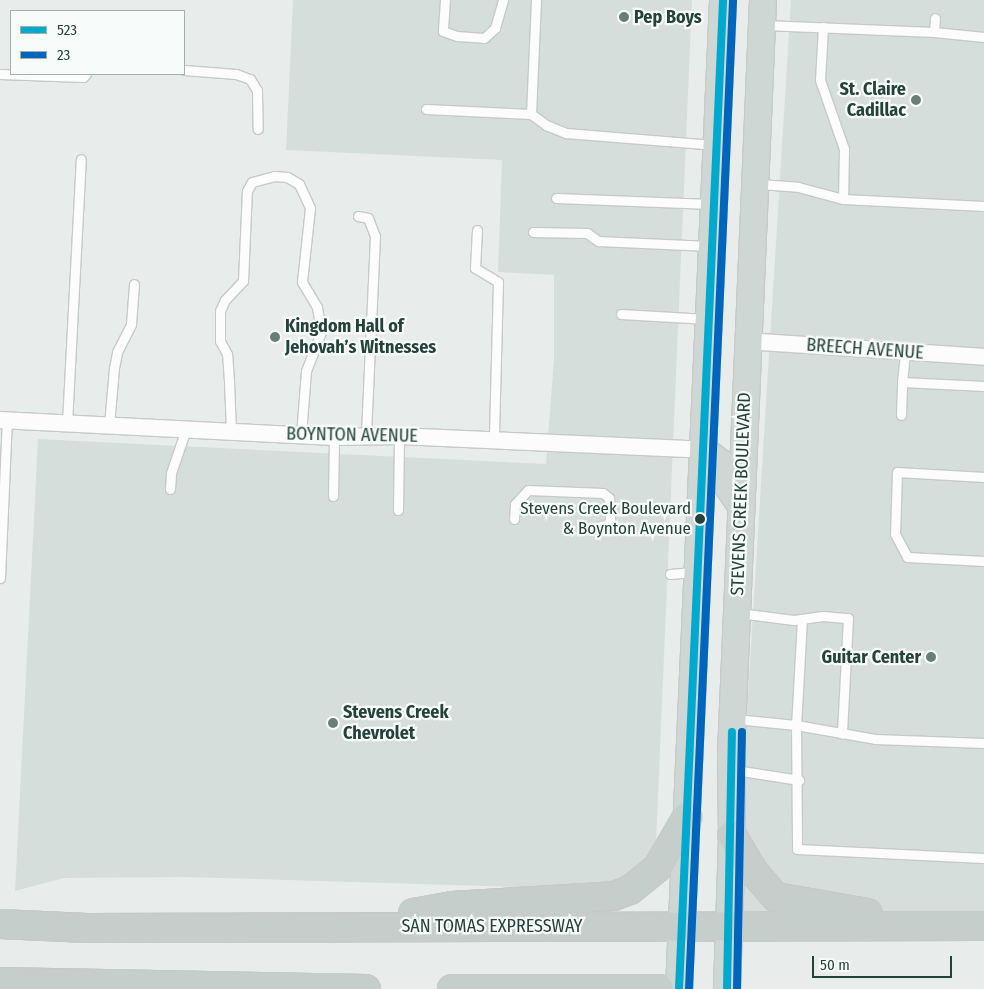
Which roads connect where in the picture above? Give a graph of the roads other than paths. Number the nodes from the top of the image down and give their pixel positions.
1 (445, 0) edge
2 (503, 0) edge
3 (536, 0) edge
4 (723, 0) edge
5 (762, 12) edge
6 (934, 18) dead end
7 (823, 27) junction
8 (934, 32) junction
9 (984, 37) edge
10 (185, 70) edge
11 (28, 75) edge
12 (85, 75) edge
13 (426, 109) dead end
14 (531, 114) junction
15 (258, 129) dead end
16 (717, 145) junction
17 (81, 159) dead end
18 (754, 184) junction
19 (556, 198) dead end
20 (843, 199) junction
21 (714, 204) junction
22 (984, 206) edge
23 (358, 216) dead end
24 (476, 230) dead end
25 (533, 232) dead end
26 (713, 247) junction
27 (711, 277) junction
28 (134, 284) dead end
29 (621, 314) dead end
30 (710, 319) junction
31 (746, 341) junction
32 (905, 352) junction
33 (984, 357) edge
34 (902, 382) junction
35 (984, 386) edge
36 (901, 415) dead end
37 (3, 420) edge
38 (67, 423) junction
39 (109, 425) junction
40 (186, 429) junction
41 (231, 431) junction
42 (301, 435) junction
43 (366, 436) junction
44 (399, 436) junction
45 (334, 437) junction
46 (494, 440) junction
47 (704, 450) junction
48 (984, 477) edge
49 (170, 489) dead end
50 (333, 496) dead end
51 (740, 505) junction
52 (398, 510) dead end
53 (514, 519) dead end
54 (600, 526) dead end
55 (984, 561) edge
56 (698, 572) junction
57 (670, 574) dead end
58 (0, 578) edge
59 (736, 612) junction
60 (802, 619) junction
61 (732, 719) junction
62 (796, 725) junction
63 (842, 734) junction
64 (984, 744) edge
65 (730, 769) junction
66 (798, 780) junction
67 (687, 817) junction
68 (732, 835) junction
69 (984, 858) edge
70 (0, 924) edge
71 (682, 925) junction
72 (364, 926) junction
73 (729, 926) junction
74 (984, 926) edge
75 (0, 982) edge
76 (366, 989) edge
77 (452, 989) edge
78 (659, 989) edge
79 (679, 989) edge
80 (727, 989) edge

1 - 2 lane
3 - 14 lane
4 - 16 main road
5 - 7 lane
5 - 18 main road, STEVENS CREEK BOULEVARD
6 - 8 lane
7 - 8 lane
7 - 20 lane
8 - 9 lane
10 - 15 lane
11 - 12 lane
13 - 14 lane
14 - 16 lane
16 - 21 main road
17 - 38 lane
18 - 20 lane
18 - 31 main road, STEVENS CREEK BOULEVARD
19 - 21 lane
20 - 22 lane
21 - 26 main road
23 - 43 lane
24 - 46 lane
25 - 26 lane
26 - 27 main road
27 - 30 main road
27 - 31 main road
28 - 39 lane
29 - 30 lane
30 - 47 main road
31 - 32 street, BREECH AVENUE
31 - 51 main road, STEVENS CREEK BOULEVARD
32 - 33 street, BREECH AVENUE
32 - 34 lane
34 - 35 lane
34 - 36 lane
37 - 38 street, BOYNTON AVENUE
37 - 58 lane
38 - 39 street, BOYNTON AVENUE
39 - 40 street, BOYNTON AVENUE
40 - 41 street, BOYNTON AVENUE
40 - 49 lane
41 - 42 street, BOYNTON AVENUE
41 - 42 lane
42 - 45 street, BOYNTON AVENUE
43 - 44 street, BOYNTON AVENUE
43 - 45 street, BOYNTON AVENUE
44 - 46 street, BOYNTON AVENUE
44 - 52 lane
45 - 50 lane
46 - 47 street, BOYNTON AVENUE
47 - 51 main road
47 - 56 main road
48 - 55 lane
51 - 59 main road, STEVENS CREEK BOULEVARD
53 - 54 lane
56 - 57 lane
56 - 67 main road
59 - 60 lane
59 - 61 main road, STEVENS CREEK BOULEVARD
60 - 62 lane
60 - 63 lane
61 - 62 lane
61 - 65 main road, STEVENS CREEK BOULEVARD
62 - 63 lane
62 - 66 lane
63 - 64 lane
65 - 66 lane
65 - 68 main road, STEVENS CREEK BOULEVARD
66 - 69 lane
67 - 71 main road
67 - 72 highway
68 - 73 main road, STEVENS CREEK BOULEVARD
68 - 74 highway
70 - 72 highway, SAN TOMAS EXPRESSWAY
71 - 72 highway, SAN TOMAS EXPRESSWAY
71 - 73 highway, SAN TOMAS EXPRESSWAY
71 - 79 main road
73 - 74 highway, SAN TOMAS EXPRESSWAY
73 - 80 main road, STEVENS CREEK BOULEVARD
75 - 76 highway
77 - 78 highway

